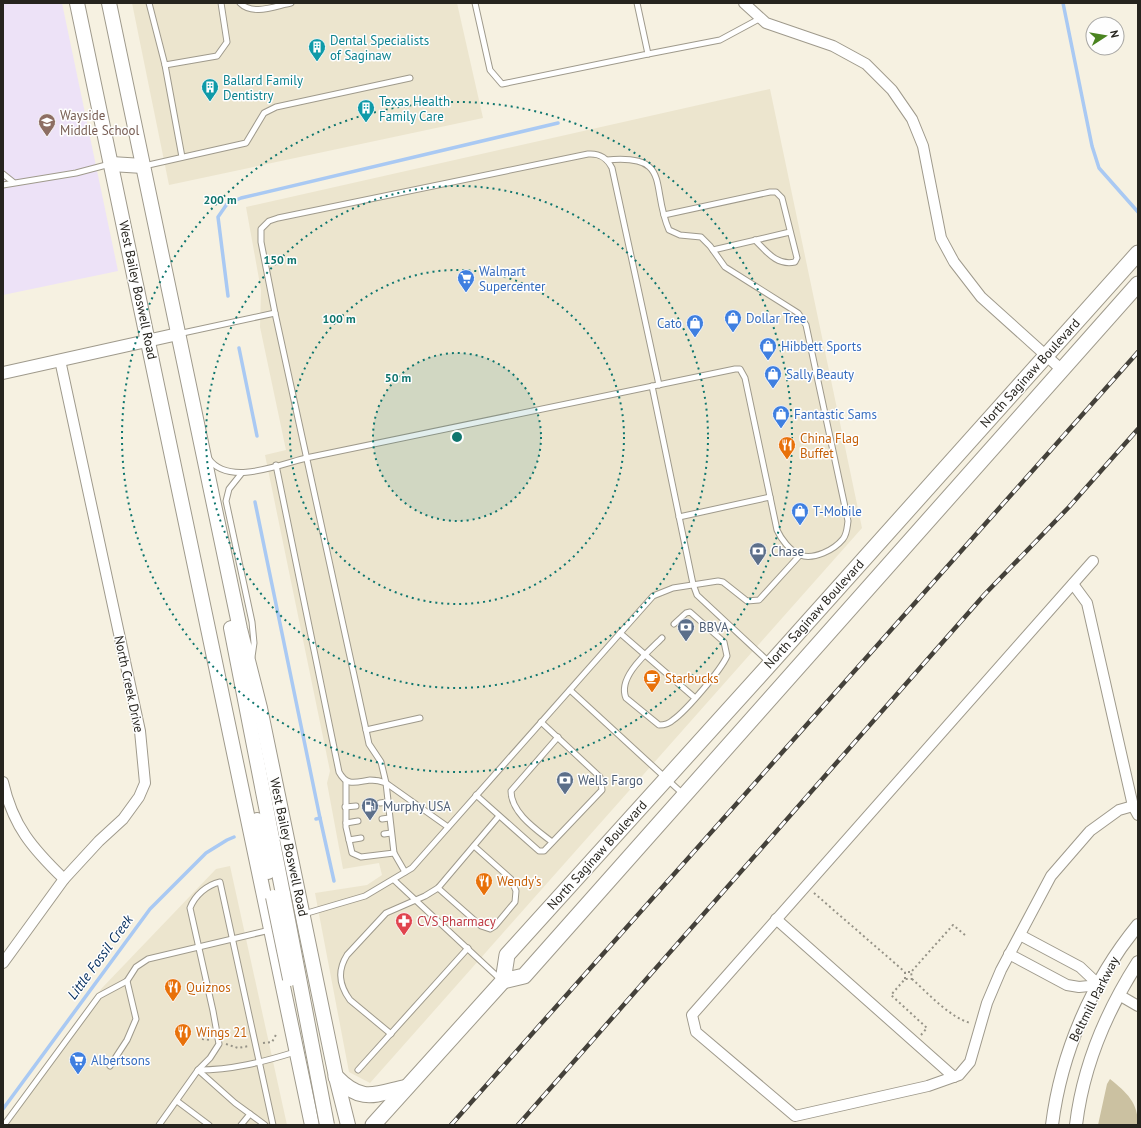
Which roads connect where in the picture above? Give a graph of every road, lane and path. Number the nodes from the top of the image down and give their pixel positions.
1 (77, 3) edge
2 (109, 3) edge
3 (149, 3) edge
4 (221, 3) edge
5 (240, 3) edge
6 (291, 3) edge
7 (475, 3) edge
8 (637, 3) edge
9 (744, 3) edge
10 (759, 19) junction
11 (648, 54) junction
12 (165, 65) junction
13 (410, 78) dead end
14 (182, 157) junction
15 (607, 160) junction
16 (111, 164) junction
17 (143, 166) junction
18 (3, 174) edge
19 (13, 182) junction
20 (3, 185) edge
21 (664, 215) junction
22 (790, 232) junction
23 (755, 240) junction
24 (713, 250) junction
25 (1138, 252) edge
26 (1138, 284) edge
27 (275, 313) junction
28 (178, 334) junction
29 (148, 340) junction
30 (1046, 355) junction
31 (60, 360) junction
32 (1062, 370) junction
33 (3, 373) edge
34 (659, 385) junction
35 (652, 386) junction
36 (201, 448) junction
37 (306, 458) junction
38 (276, 465) junction
39 (241, 474) junction
40 (770, 497) junction
41 (679, 517) junction
42 (800, 555) junction
43 (1093, 561) dead end
44 (227, 570) junction
45 (198, 577) junction
46 (692, 584) junction
47 (1073, 584) junction
48 (674, 624) dead end
49 (620, 634) junction
50 (662, 638) dead end
51 (646, 654) junction
52 (771, 663) junction
53 (250, 667) junction
54 (570, 690) junction
55 (695, 698) junction
56 (420, 718) dead end
57 (541, 722) junction
58 (366, 730) junction
59 (558, 737) junction
60 (666, 778) junction
61 (346, 781) junction
62 (3, 782) edge
63 (386, 783) junction
64 (684, 795) junction
65 (476, 796) junction
66 (387, 802) junction
67 (380, 803) dead end
68 (356, 806) dead end
69 (1133, 806) junction
70 (345, 808) junction
71 (1138, 815) edge
72 (499, 816) junction
73 (389, 818) junction
74 (382, 819) dead end
75 (358, 821) dead end
76 (346, 823) junction
77 (448, 826) junction
78 (391, 833) junction
79 (384, 834) dead end
80 (361, 838) dead end
81 (349, 840) junction
82 (552, 842) junction
83 (474, 846) junction
84 (394, 853) junction
85 (406, 872) junction
86 (64, 879) junction
87 (394, 880) junction
88 (806, 886) junction
89 (438, 888) junction
90 (278, 896) junction
91 (416, 899) junction
92 (303, 914) junction
93 (776, 919) junction
94 (1138, 925) edge
95 (270, 930) junction
96 (965, 935) dead end
97 (1020, 935) junction
98 (232, 940) junction
99 (200, 948) junction
100 (468, 948) junction
101 (1009, 954) junction
102 (3, 962) edge
103 (1138, 962) edge
104 (905, 972) junction
105 (911, 972) junction
106 (912, 978) junction
107 (905, 979) junction
108 (127, 981) junction
109 (503, 981) junction
110 (1099, 985) junction
111 (1119, 995) junction
112 (1138, 1006) edge
113 (980, 1026) junction
114 (277, 1033) dead end
115 (391, 1034) junction
116 (202, 1039) dead end
117 (218, 1042) junction
118 (915, 1042) junction
119 (254, 1045) junction
120 (296, 1052) junction
121 (259, 1064) junction
122 (110, 1066) dead end
123 (198, 1070) junction
124 (358, 1070) dead end
125 (336, 1077) junction
126 (954, 1077) junction
127 (407, 1087) junction
128 (177, 1101) junction
129 (308, 1104) junction
130 (250, 1114) junction
131 (4, 1125) edge
132 (159, 1125) edge
133 (209, 1125) edge
134 (241, 1125) edge
135 (265, 1125) edge
136 (273, 1125) edge
137 (312, 1125) edge
138 (319, 1125) edge
139 (327, 1125) edge
140 (348, 1125) edge
141 (373, 1125) edge
142 (1052, 1125) edge
143 (1076, 1125) edge

1 - 16 main road, West Bailey Boswell Road
2 - 17 main road, West Bailey Boswell Road
3 - 12 lane
4 - 12 lane
5 - 6 lane
7 - 11 lane
8 - 11 lane
9 - 10 street
10 - 11 lane
10 - 30 street
12 - 14 lane
13 - 14 lane
14 - 17 lane
15 - 21 lane
15 - 27 lane
15 - 34 lane
16 - 17 main road
16 - 19 lane
16 - 29 main road, West Bailey Boswell Road
17 - 28 main road, West Bailey Boswell Road
18 - 19 lane
19 - 20 lane
21 - 22 lane
21 - 24 lane
22 - 23 lane
22 - 23 lane
23 - 24 lane
24 - 42 lane
25 - 30 main road, North Saginaw Boulevard
26 - 32 main road, North Saginaw Boulevard
27 - 28 lane
27 - 37 lane
28 - 29 street
28 - 36 main road, West Bailey Boswell Road
29 - 31 street
29 - 45 main road, West Bailey Boswell Road
30 - 32 street
30 - 52 main road, North Saginaw Boulevard
31 - 33 street
31 - 86 street, North Creek Drive
32 - 64 main road, North Saginaw Boulevard
34 - 35 lane
34 - 40 lane
35 - 37 lane
35 - 41 lane
36 - 39 lane
36 - 44 main road, West Bailey Boswell Road
37 - 38 lane
37 - 58 lane
38 - 39 lane
38 - 61 lane
39 - 53 lane
40 - 41 lane
40 - 42 lane
41 - 46 lane
42 - 46 lane
43 - 47 street
44 - 53 main road, West Bailey Boswell Road
44 - 90 main road, West Bailey Boswell Road
45 - 90 main road, West Bailey Boswell Road
45 - 95 main road, West Bailey Boswell Road
46 - 49 lane
46 - 52 lane
47 - 69 street
47 - 88 street
48 - 55 lane
49 - 51 lane
49 - 54 lane
50 - 51 lane
51 - 55 lane
51 - 55 lane
52 - 60 main road, North Saginaw Boulevard
53 - 92 main road, West Bailey Boswell Road
54 - 57 lane
54 - 60 lane
56 - 58 lane
57 - 59 lane
57 - 65 lane
58 - 63 lane
59 - 82 lane
59 - 82 lane
60 - 64 lane
60 - 109 main road, North Saginaw Boulevard
61 - 63 lane
61 - 70 lane
62 - 86 street
63 - 66 lane
63 - 77 lane
64 - 109 main road, North Saginaw Boulevard
65 - 72 lane
65 - 77 lane
66 - 67 lane
66 - 73 lane
68 - 70 lane
69 - 71 street
69 - 97 street
70 - 76 lane
72 - 82 lane
72 - 83 lane
73 - 74 lane
73 - 78 lane
75 - 76 lane
76 - 81 lane
77 - 85 lane
78 - 79 lane
78 - 84 lane
80 - 81 lane
81 - 84 lane
83 - 89 lane
83 - 89 lane
84 - 85 lane
85 - 87 lane
86 - 102 street, North Creek Drive
87 - 91 lane
87 - 92 lane
88 - 93 street
88 - 104 path
89 - 91 lane
90 - 138 main road, West Bailey Boswell Road, bridge
90 - 139 main road, West Bailey Boswell Road, bridge
91 - 100 lane
91 - 115 lane
92 - 125 main road, West Bailey Boswell Road
93 - 118 street
93 - 126 street
94 - 110 street, Beltmill Parkway
95 - 98 lane
95 - 120 main road, West Bailey Boswell Road
96 - 105 path
97 - 101 street
97 - 110 street
98 - 99 lane
98 - 99 lane
98 - 119 lane
99 - 108 lane
99 - 117 lane
100 - 109 lane
100 - 115 lane
101 - 110 street
101 - 113 street
103 - 111 street, Beltmill Parkway
104 - 105 path
104 - 107 path
105 - 106 path
106 - 107 path
106 - 113 path
107 - 118 path
108 - 122 lane
108 - 131 lane
109 - 127 main road
110 - 111 street
110 - 142 street, Beltmill Parkway
111 - 112 street
111 - 143 street, Beltmill Parkway
113 - 126 street
114 - 119 path
115 - 124 lane
116 - 117 path
117 - 119 path
117 - 123 lane
118 - 126 street
119 - 121 lane
120 - 121 lane
120 - 129 main road, West Bailey Boswell Road
121 - 123 lane
121 - 136 lane
123 - 128 lane
123 - 130 lane
125 - 127 main road
125 - 129 main road
125 - 140 main road, West Bailey Boswell Road
127 - 141 main road
128 - 132 lane
128 - 133 lane
129 - 137 main road, West Bailey Boswell Road
130 - 134 lane
130 - 135 lane

